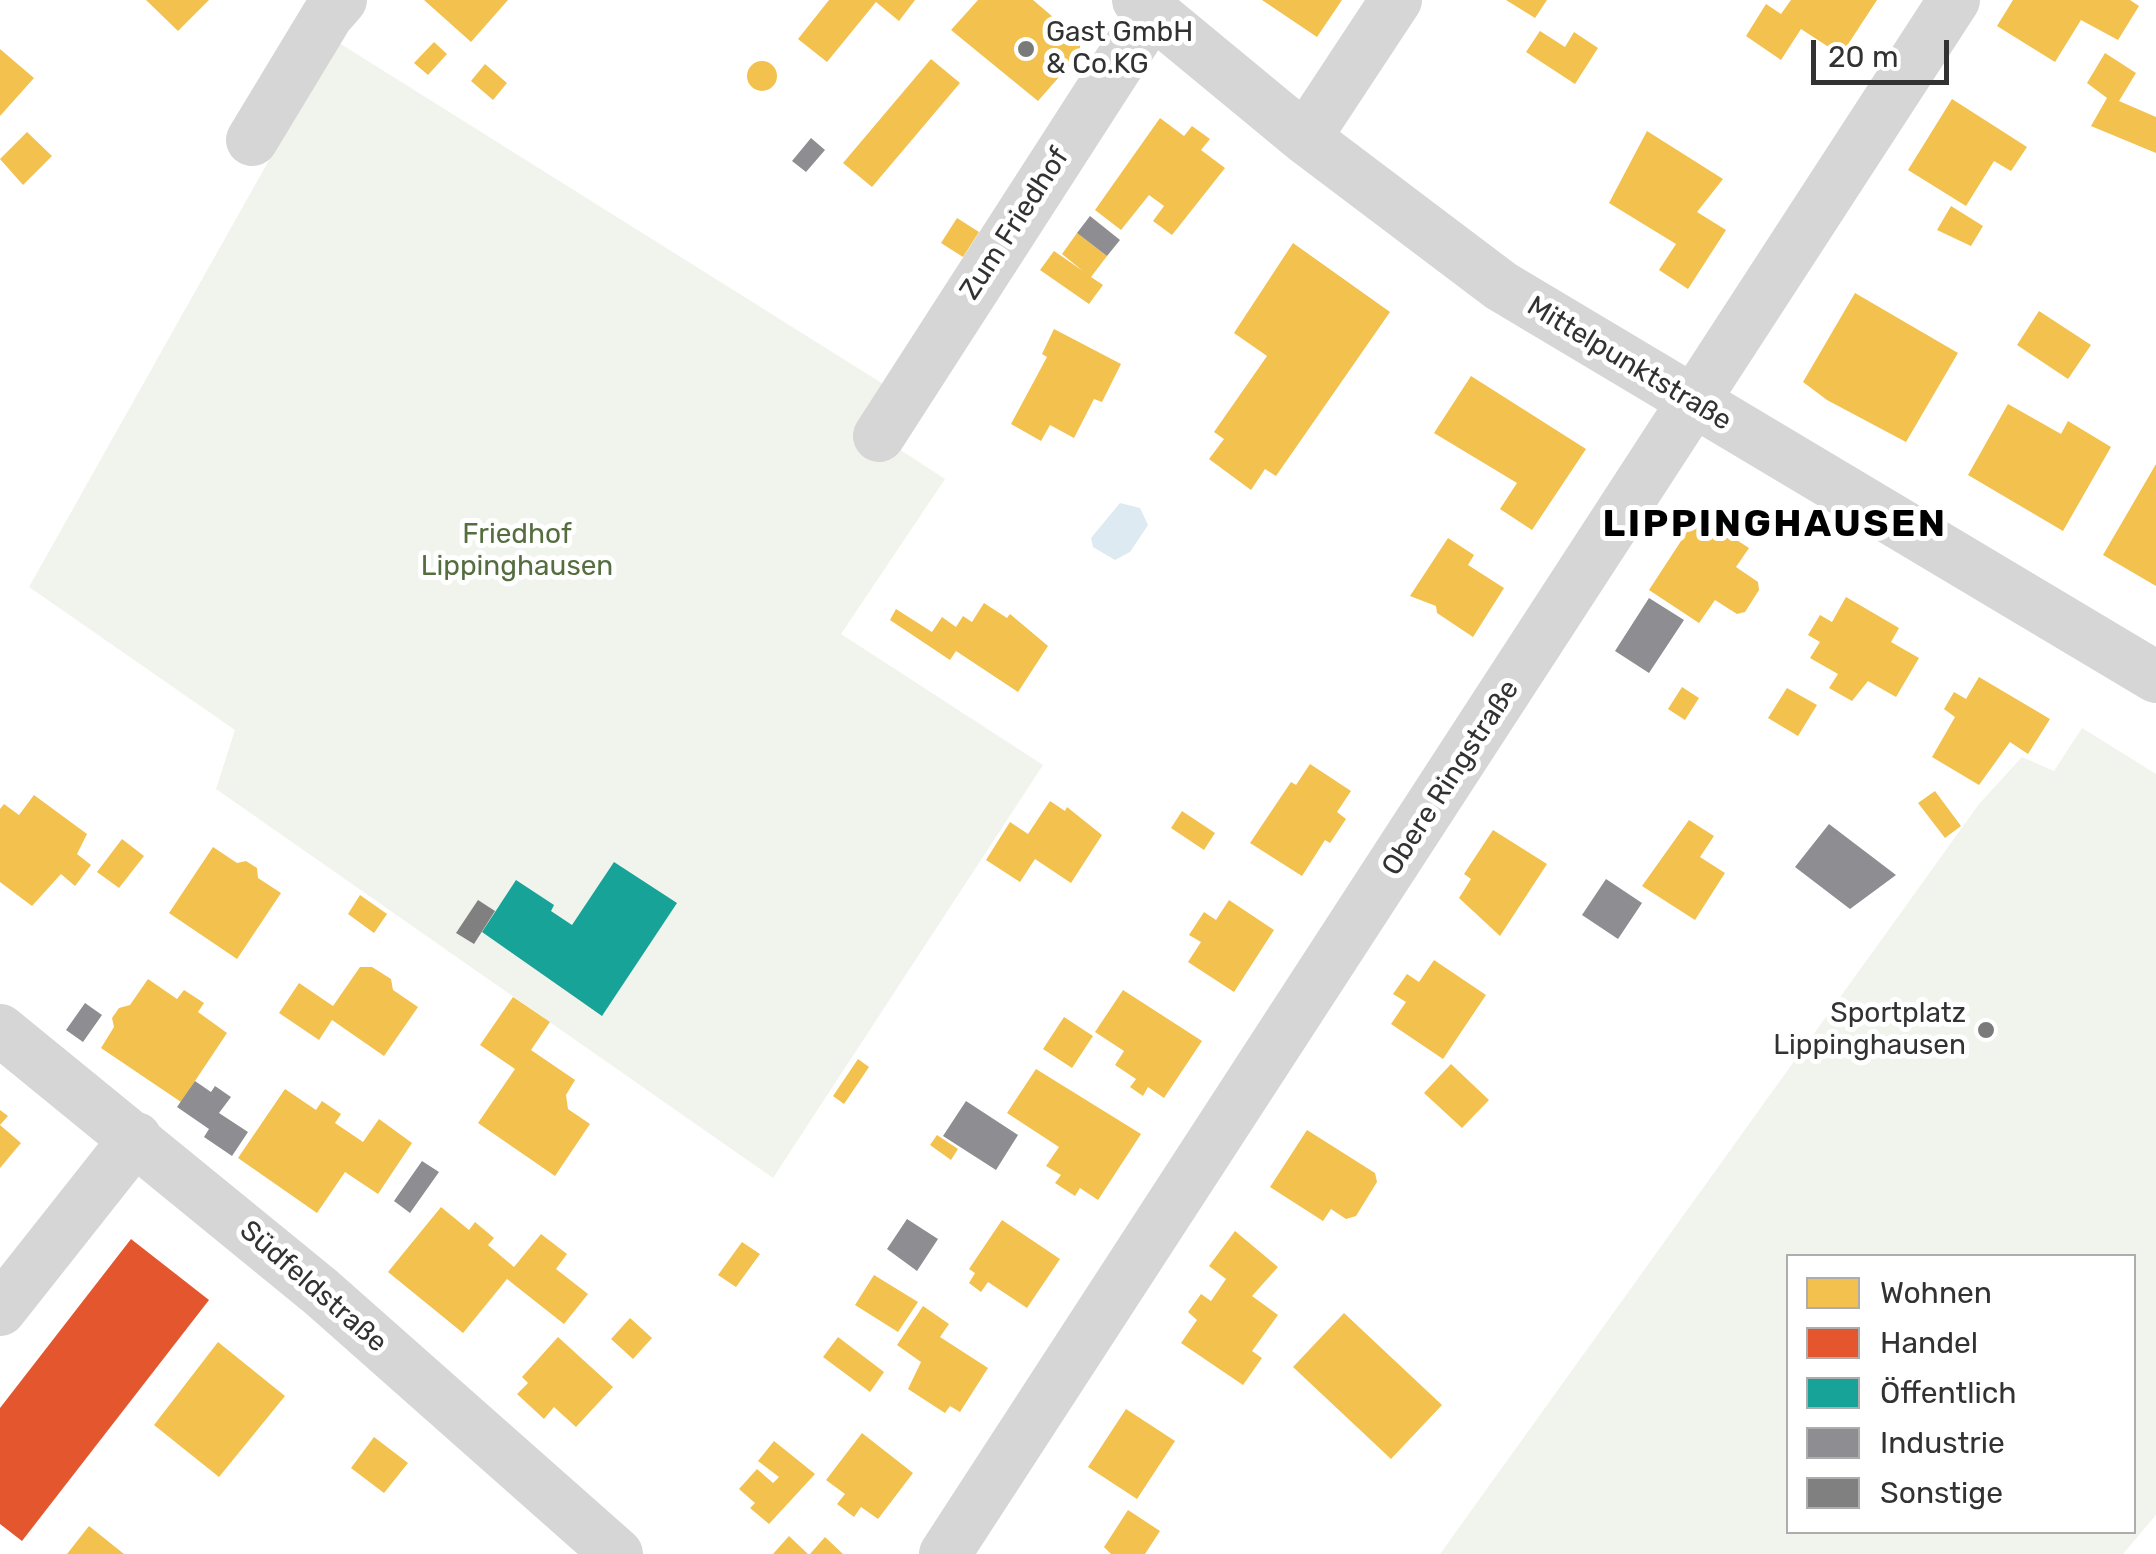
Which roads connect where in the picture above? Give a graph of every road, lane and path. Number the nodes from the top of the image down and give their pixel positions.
1 (341, 0) edge
2 (1396, 0) edge
3 (1954, 0) edge
4 (1145, 6) edge
5 (1305, 138) junction
6 (252, 140) dead end
7 (1696, 404) junction
8 (878, 436) dead end
9 (2156, 677) edge
10 (0, 1030) edge
11 (136, 1138) junction
12 (0, 1310) edge
13 (617, 1554) edge
14 (945, 1554) edge

1 - 6 street
2 - 5 street
3 - 7 street, Obere Ringstraße
4 - 5 street, Mittelpunktstraße
4 - 8 street, Zum Friedhof
5 - 7 street, Mittelpunktstraße
7 - 9 street, Mittelpunktstraße
7 - 14 street, Obere Ringstraße
10 - 11 street, Südfeldstraße
11 - 12 street
11 - 13 street, Südfeldstraße

